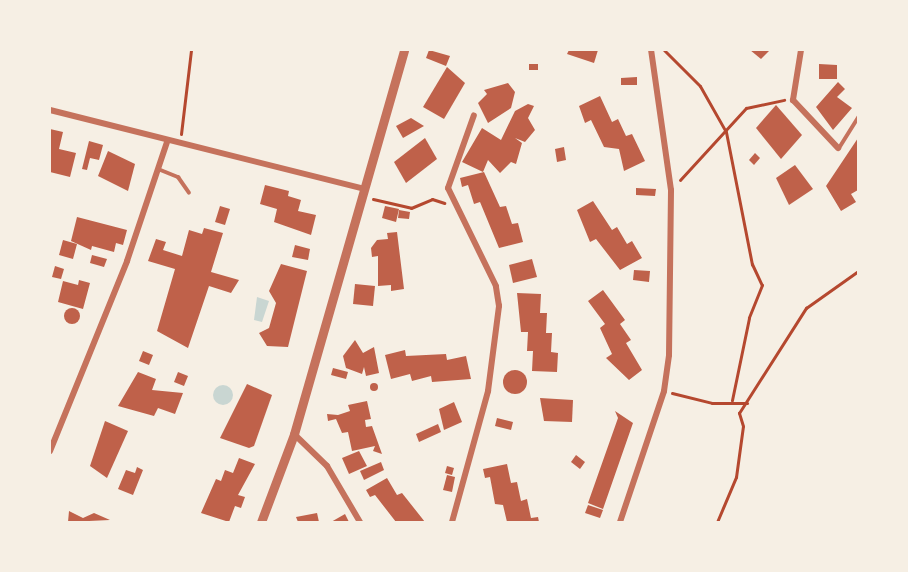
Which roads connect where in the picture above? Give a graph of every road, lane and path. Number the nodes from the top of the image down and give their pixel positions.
1 (191, 50) edge
2 (404, 50) edge
3 (651, 50) edge
4 (664, 50) edge
5 (801, 50) edge
6 (793, 100) junction
7 (50, 110) edge
8 (474, 115) dead end
9 (858, 117) edge
10 (726, 132) junction
11 (167, 142) junction
12 (178, 144) junction
13 (838, 148) joint
14 (158, 169) junction
15 (670, 190) junction
16 (361, 191) junction
17 (189, 193) dead end
18 (441, 202) dead end
19 (858, 271) edge
20 (664, 391) junction
21 (732, 400) junction
22 (747, 403) junction
23 (294, 434) junction
24 (50, 451) edge
25 (261, 522) edge
26 (360, 522) edge
27 (452, 522) edge
28 (620, 522) edge
29 (717, 522) edge

1 - 12 path
2 - 16 street
3 - 15 street
4 - 10 path
5 - 6 street
6 - 10 path
6 - 13 street
7 - 11 street
8 - 27 street
9 - 13 lane
10 - 15 path
10 - 21 path
11 - 12 street
11 - 14 street
12 - 16 street
14 - 17 lane
14 - 24 street
15 - 20 street
16 - 18 path
16 - 23 street
19 - 22 path
20 - 21 path
20 - 28 street
21 - 22 path
22 - 29 path
23 - 25 street
23 - 26 street

